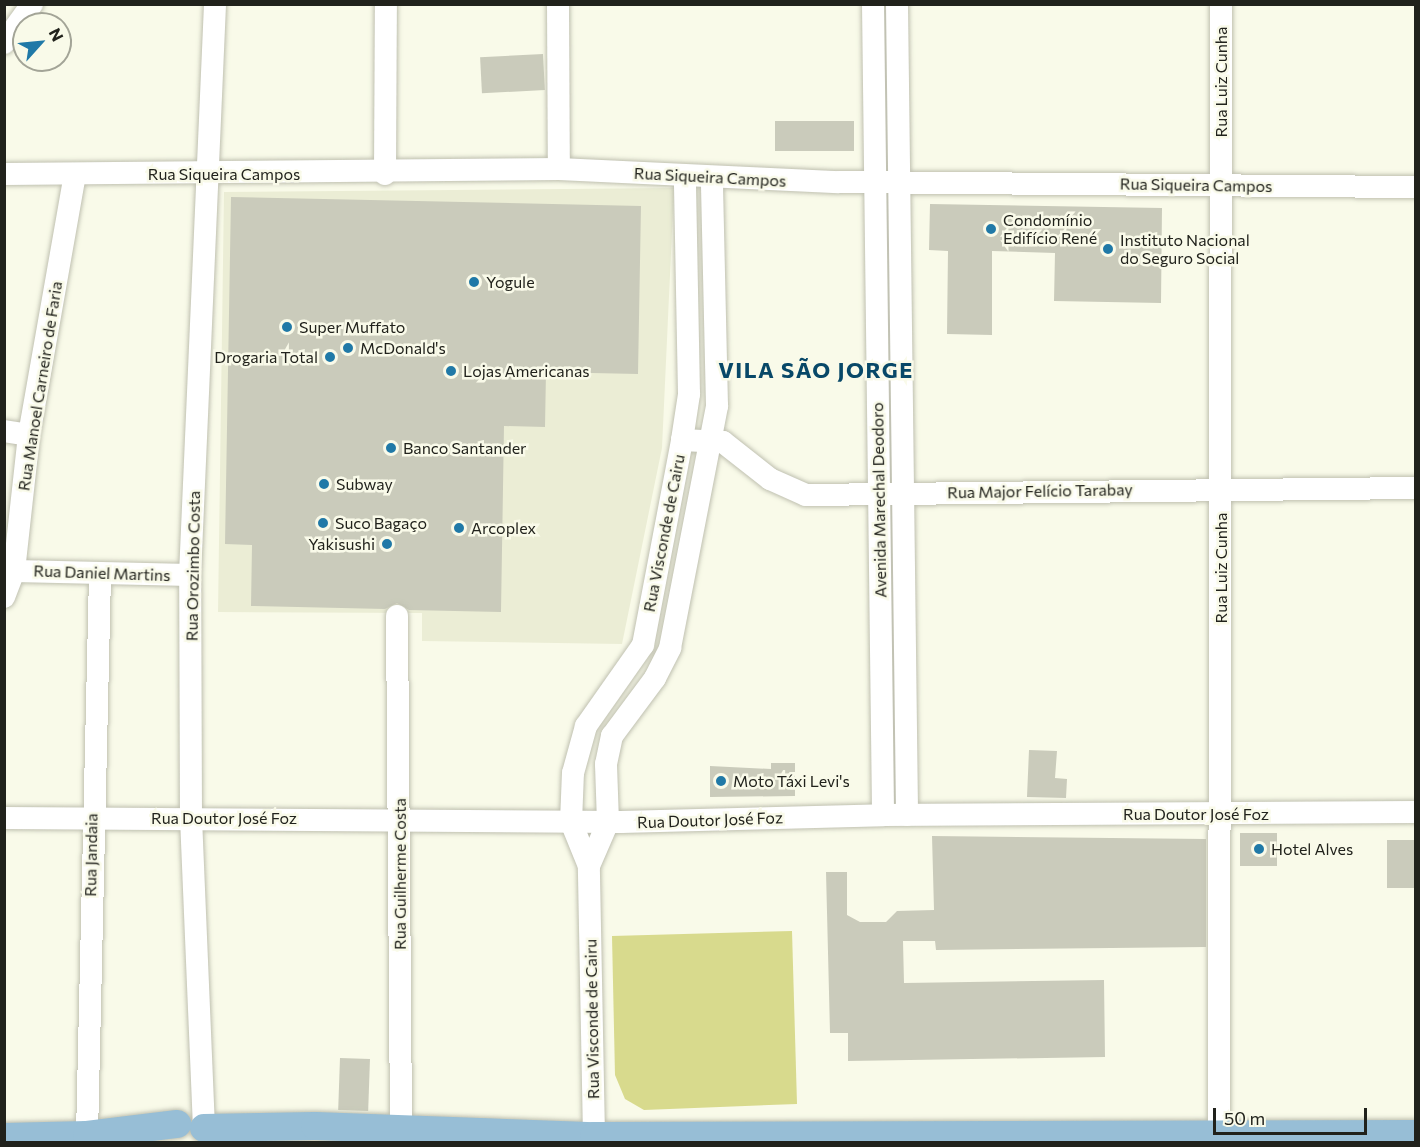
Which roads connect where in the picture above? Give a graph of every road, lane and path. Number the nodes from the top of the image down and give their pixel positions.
1 (32, 4) edge
2 (215, 4) edge
3 (386, 4) edge
4 (558, 4) edge
5 (873, 4) edge
6 (897, 4) edge
7 (1221, 4) edge
8 (6, 40) edge
9 (559, 169) junction
10 (210, 173) junction
11 (4, 174) edge
12 (75, 174) junction
13 (385, 174) junction
14 (685, 176) junction
15 (712, 178) junction
16 (899, 180) junction
17 (875, 181) junction
18 (1221, 187) junction
19 (1416, 187) edge
20 (4, 431) edge
21 (29, 435) junction
22 (709, 438) junction
23 (682, 440) junction
24 (1416, 488) edge
25 (1221, 489) junction
26 (879, 493) junction
27 (903, 493) junction
28 (15, 571) junction
29 (100, 575) junction
30 (190, 575) junction
31 (4, 597) edge
32 (397, 616) dead end
33 (1416, 812) edge
34 (1222, 814) junction
35 (883, 815) junction
36 (907, 815) junction
37 (4, 818) edge
38 (91, 818) junction
39 (191, 818) junction
40 (400, 818) junction
41 (571, 822) junction
42 (608, 822) junction
43 (589, 866) junction
44 (401, 1131) junction
45 (201, 1132) edge
46 (1219, 1132) junction
47 (1416, 1134) edge
48 (594, 1136) junction
49 (4, 1137) edge
50 (95, 1139) edge
51 (145, 1143) edge
52 (332, 1143) edge

1 - 8 street
2 - 10 street, Rua Orozimbo Costa
3 - 13 street
4 - 9 street
5 - 17 street, Avenida Marechal Deodoro
6 - 16 street, Avenida Marechal Deodoro
7 - 18 street, Rua Luiz Cunha
9 - 13 street, Rua Siqueira Campos
9 - 14 street, Rua Siqueira Campos
10 - 12 street, Rua Siqueira Campos
10 - 13 street, Rua Siqueira Campos
10 - 30 street, Rua Orozimbo Costa
11 - 12 street, Rua Siqueira Campos
12 - 21 street, Rua Manoel Carneiro de Faria
14 - 15 street, Rua Siqueira Campos
14 - 23 street, Rua Visconde de Cairu
15 - 17 street, Rua Siqueira Campos
15 - 22 street, Rua Visconde de Cairu
16 - 17 street, Rua Siqueira Campos
16 - 18 street, Rua Siqueira Campos
16 - 27 street, Avenida Marechal Deodoro
17 - 26 street, Avenida Marechal Deodoro
18 - 19 street, Rua Siqueira Campos
18 - 25 street, Rua Luiz Cunha
20 - 21 street
21 - 28 street, Rua Manoel Carneiro de Faria
22 - 23 street
22 - 26 street, Rua Major Felício Tarabay
22 - 42 street, Rua Visconde de Cairu
23 - 41 street, Rua Visconde de Cairu
24 - 25 street, Rua Major Felício Tarabay
25 - 27 street, Rua Major Felício Tarabay
25 - 34 street, Rua Luiz Cunha
26 - 27 street, Rua Major Felício Tarabay
26 - 35 street, Avenida Marechal Deodoro
27 - 36 street, Avenida Marechal Deodoro
28 - 29 street, Rua Daniel Martins
28 - 31 street, Rua Manoel Carneiro de Faria
29 - 30 street, Rua Daniel Martins
29 - 38 street, Rua Jandaia
30 - 39 street, Rua Orozimbo Costa
32 - 40 street, Rua Guilherme Costa
33 - 34 street, Rua Doutor José Foz
34 - 36 street, Rua Doutor José Foz
34 - 46 street, Rua Luiz Cunha
35 - 36 street, Rua Doutor José Foz
35 - 42 street, Rua Doutor José Foz
37 - 38 street, Rua Doutor José Foz
38 - 39 street, Rua Doutor José Foz
38 - 50 street, Rua Jandaia
39 - 40 street, Rua Doutor José Foz
39 - 45 street, Rua Orozimbo Costa
40 - 41 street, Rua Doutor José Foz
40 - 44 street, Rua Guilherme Costa
41 - 42 street, Rua Doutor José Foz
41 - 43 street, Rua Visconde de Cairu
42 - 43 street, Rua Visconde de Cairu
43 - 48 street, Rua Visconde de Cairu
44 - 45 main road
44 - 48 main road
44 - 52 main road
45 - 50 main road
45 - 51 main road
46 - 47 main road
46 - 48 main road
49 - 50 main road

